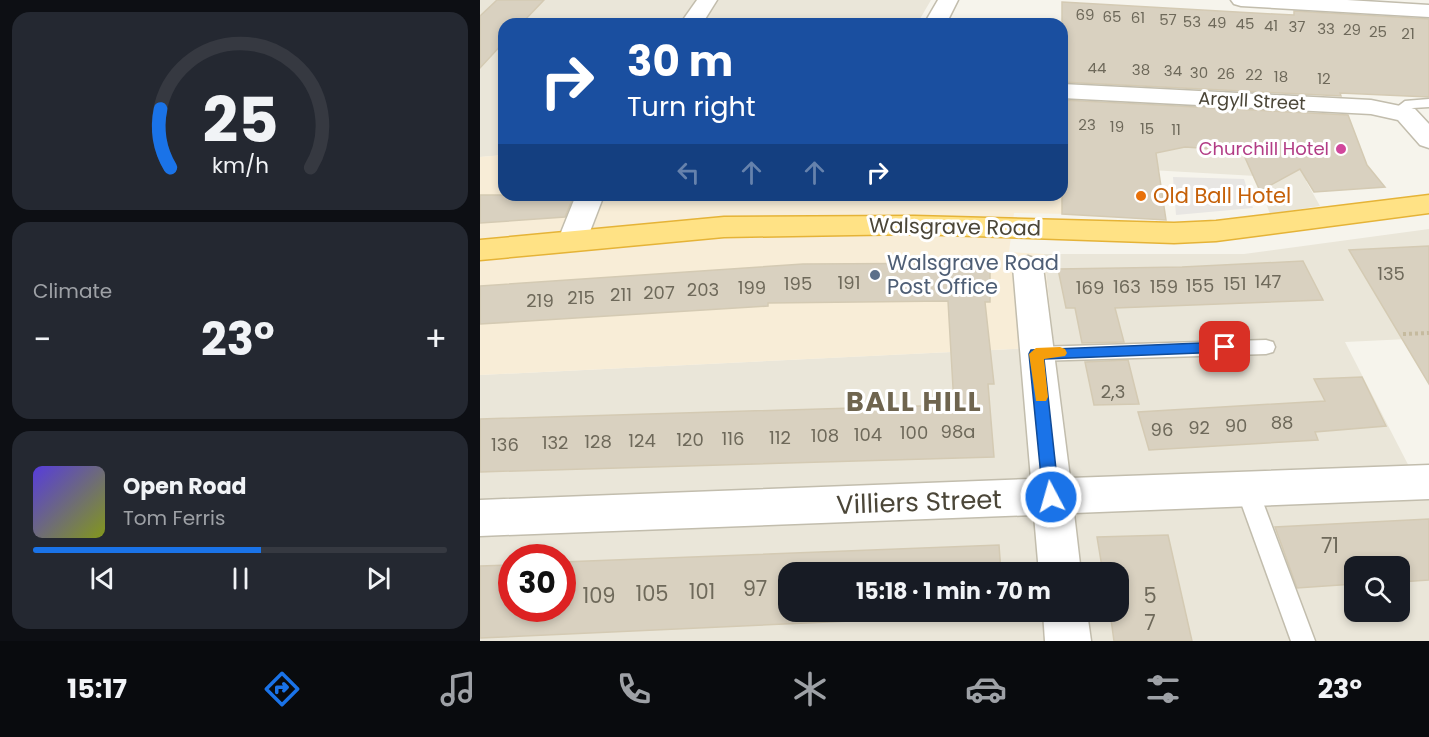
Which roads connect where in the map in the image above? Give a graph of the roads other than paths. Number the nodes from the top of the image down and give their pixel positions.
1 (707, 0) edge
2 (948, 0) edge
3 (1241, 0) edge
4 (1429, 11) edge
5 (695, 18) edge
6 (938, 18) edge
7 (1068, 91) edge
8 (1429, 103) edge
9 (1399, 111) junction
10 (1429, 140) edge
11 (588, 201) edge
12 (1429, 204) edge
13 (573, 240) junction
14 (480, 250) edge
15 (1028, 267) dead end
16 (1266, 348) dead end
17 (1036, 354) junction
18 (1429, 482) edge
19 (1247, 489) junction
20 (1051, 497) junction
21 (480, 518) edge
22 (1059, 562) edge
23 (1066, 622) edge
24 (1068, 641) edge
25 (1303, 641) edge

1 - 5 street
2 - 6 street
3 - 4 street
7 - 9 street, Argyll Street
8 - 9 lane
9 - 10 street
11 - 13 street
12 - 13 highway, Walsgrave Road
13 - 14 highway, Walsgrave Road
15 - 17 street
16 - 17 lane
17 - 20 street
18 - 19 street, Villiers Street
19 - 20 street, Villiers Street
19 - 25 lane
20 - 21 street, Villiers Street
20 - 22 street
23 - 24 street

